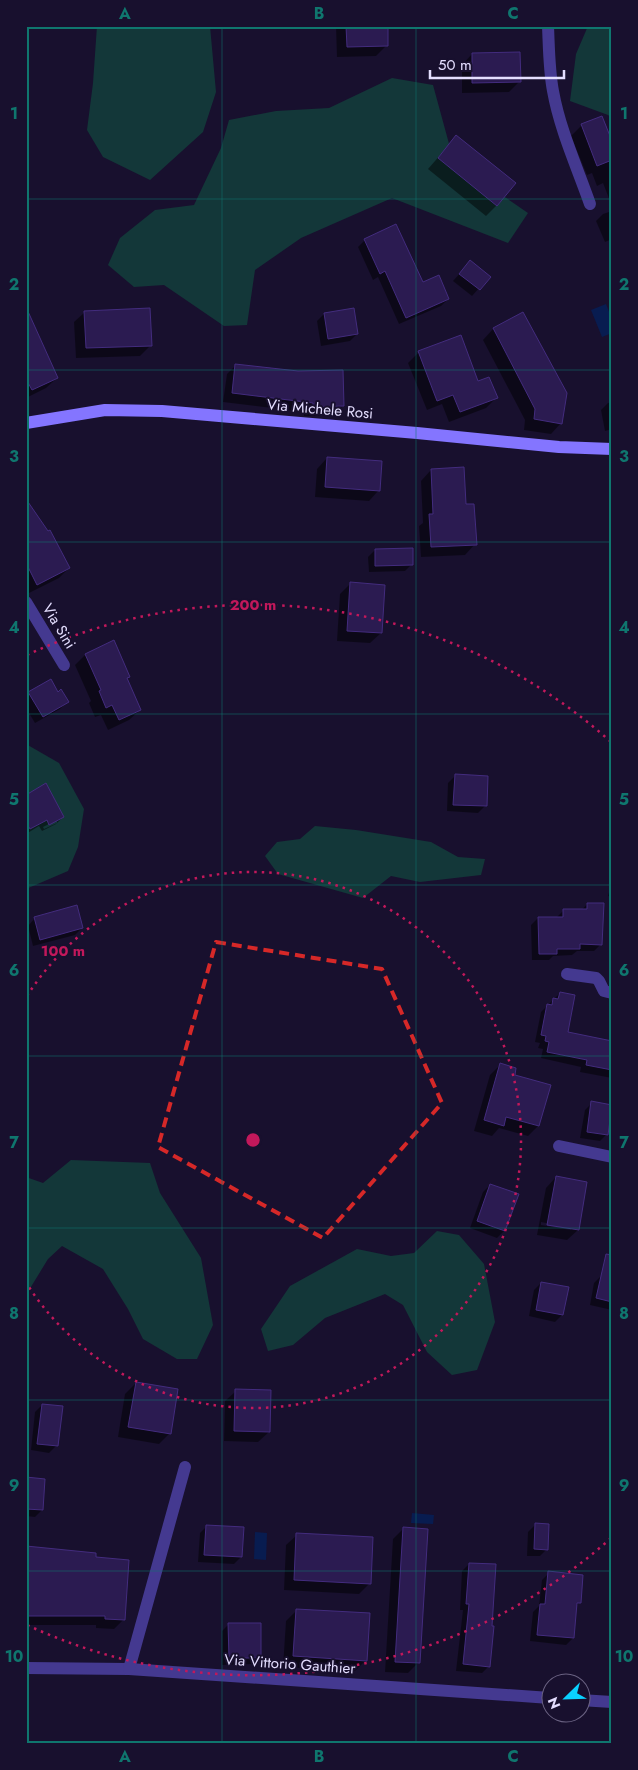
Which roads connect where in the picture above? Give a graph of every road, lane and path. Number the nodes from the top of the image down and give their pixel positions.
1 (548, 26) edge
2 (590, 204) dead end
3 (26, 423) edge
4 (612, 449) edge
5 (26, 602) edge
6 (64, 666) dead end
7 (567, 974) dead end
8 (612, 993) edge
9 (559, 1146) dead end
10 (612, 1157) edge
11 (185, 1467) dead end
12 (26, 1668) edge
13 (129, 1670) junction
14 (540, 1697) edge
15 (590, 1701) edge
16 (612, 1702) edge

1 - 2 street
3 - 4 street, Via Michele Rosi
5 - 6 street, Via Sini
7 - 8 street
9 - 10 street
11 - 13 street
12 - 13 street, Via Vittorio Gauthier
13 - 14 street, Via Vittorio Gauthier
15 - 16 street

